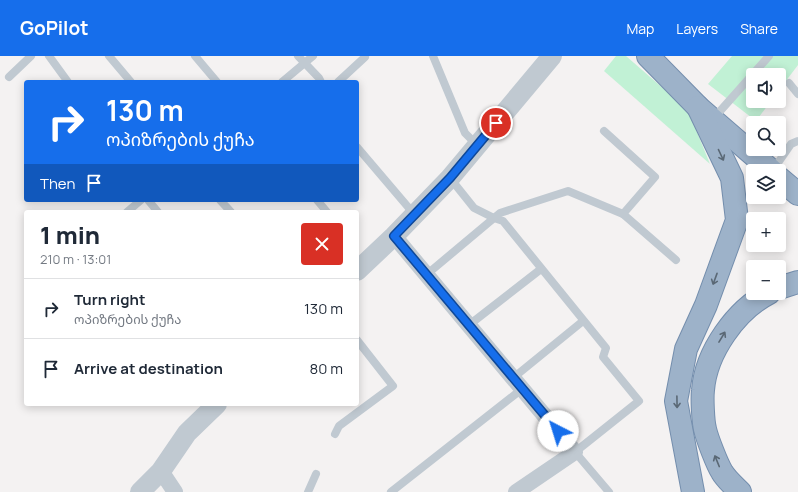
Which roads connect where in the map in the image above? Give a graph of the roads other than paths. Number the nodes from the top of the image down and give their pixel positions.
1 (31, 56) edge
2 (48, 56) edge
3 (109, 56) edge
4 (195, 56) edge
5 (298, 56) edge
6 (313, 56) edge
7 (432, 56) edge
8 (552, 56) edge
9 (648, 56) edge
10 (769, 56) edge
11 (365, 57) dead end
12 (304, 63) junction
13 (9, 77) dead end
14 (66, 80) edge
15 (129, 80) edge
16 (215, 80) edge
17 (284, 80) edge
18 (320, 80) edge
19 (340, 80) edge
20 (789, 83) dead end
21 (798, 93) edge
22 (706, 113) junction
23 (604, 131) dead end
24 (798, 141) edge
25 (477, 145) junction
26 (359, 149) edge
27 (764, 164) edge
28 (777, 164) edge
29 (786, 174) edge
30 (798, 177) edge
31 (450, 178) junction
32 (786, 184) edge
33 (798, 194) edge
34 (139, 202) edge
35 (150, 202) edge
36 (222, 202) edge
37 (319, 202) edge
38 (130, 210) edge
39 (156, 210) edge
40 (229, 210) edge
41 (325, 210) edge
42 (414, 214) junction
43 (623, 214) junction
44 (494, 218) junction
45 (394, 236) junction
46 (676, 260) dead end
47 (359, 269) edge
48 (541, 269) junction
49 (426, 275) junction
50 (798, 282) edge
51 (786, 286) edge
52 (757, 300) edge
53 (583, 321) junction
54 (469, 325) junction
55 (359, 343) edge
56 (518, 384) junction
57 (215, 406) edge
58 (335, 434) dead end
59 (575, 452) junction
60 (161, 471) junction
61 (316, 474) dead end
62 (140, 492) edge
63 (175, 492) edge
64 (308, 492) edge
65 (391, 492) edge
66 (516, 492) edge
67 (609, 492) edge
68 (693, 492) edge
69 (740, 492) edge

1 - 13 lane
2 - 14 lane
3 - 15 lane
4 - 16 lane
5 - 12 lane
6 - 12 lane
7 - 25 lane
8 - 25 street
9 - 22 highway
10 - 22 lane
11 - 19 lane
12 - 17 lane
12 - 18 lane
20 - 21 lane
22 - 27 highway
22 -> 68 highway
23 - 43 lane
24 - 28 lane
25 - 31 street
26 - 42 lane
29 - 30 highway
31 - 42 street
31 - 44 lane
32 - 33 highway
34 - 38 lane
35 - 39 lane
36 - 40 lane
37 - 41 lane
42 - 45 street
43 - 44 lane
43 - 46 lane
44 - 48 lane
44 - 49 lane
45 - 47 street
45 - 49 street
48 - 53 lane
48 - 54 lane
49 - 54 street
50 - 51 highway
69 -> 52 highway
53 - 56 lane
53 - 59 lane
54 - 56 street
55 - 58 lane
56 - 59 street
56 - 65 lane
57 - 60 street
59 - 66 street
59 - 67 lane
60 - 62 street
60 - 63 street
61 - 64 lane

